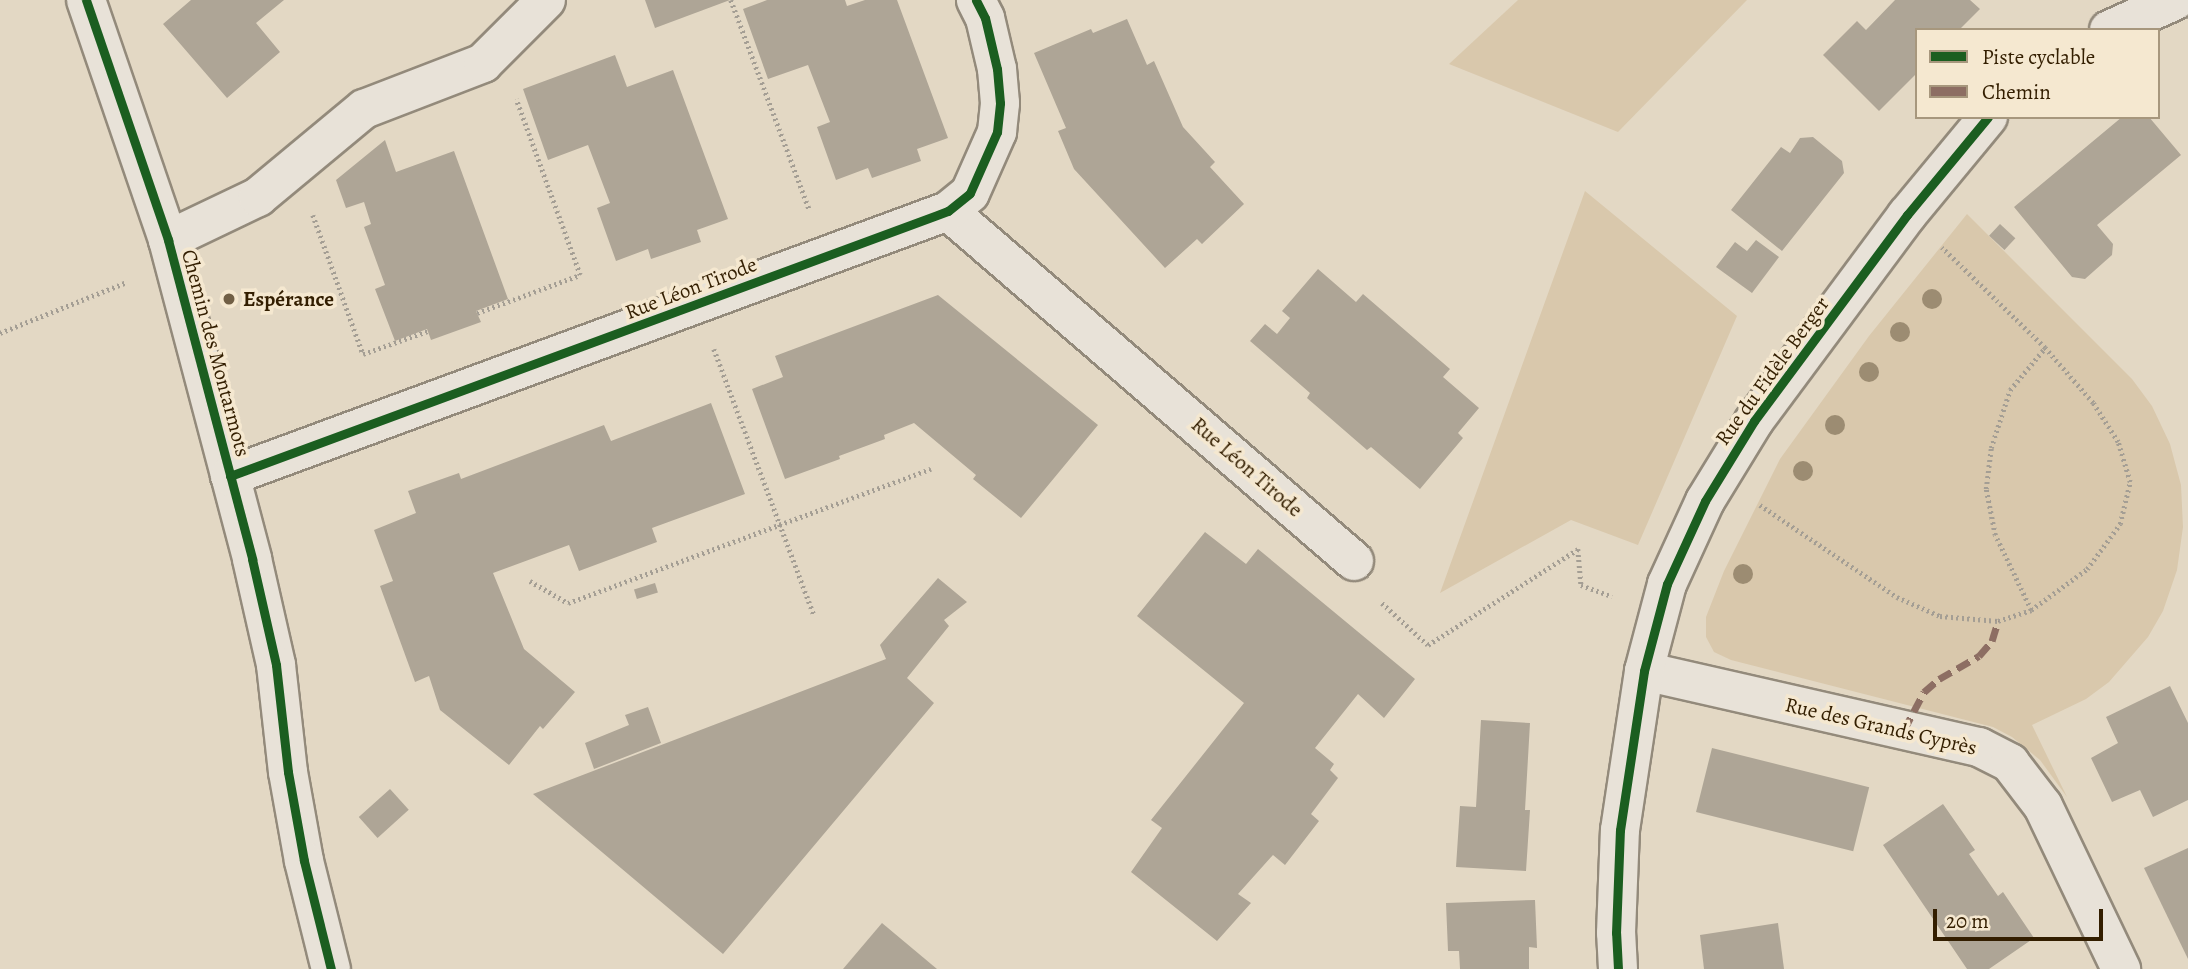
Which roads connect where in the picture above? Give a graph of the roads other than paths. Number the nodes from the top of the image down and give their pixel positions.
1 (86, 0) edge
2 (546, 0) edge
3 (976, 0) edge
4 (2176, 0) edge
5 (2113, 28) edge
6 (1985, 119) edge
7 (948, 211) junction
8 (171, 252) junction
9 (230, 476) junction
10 (1354, 561) road end
11 (1644, 671) junction
12 (331, 969) edge
13 (1618, 969) edge
14 (2121, 969) edge

1 - 8 street, Chemin des Montarmots
2 - 8 street, Chemin des Montarmots
3 - 7 street, Rue Léon Tirode
4 - 5 street
6 - 11 street, Rue du Fidèle Berger
7 - 9 street, Rue Léon Tirode
7 - 10 street, Rue Léon Tirode
8 - 9 street, Chemin des Montarmots
9 - 12 street, Chemin des Montarmots
11 - 13 street, Rue du Fidèle Berger
11 - 14 street, Rue des Grands Cyprès

